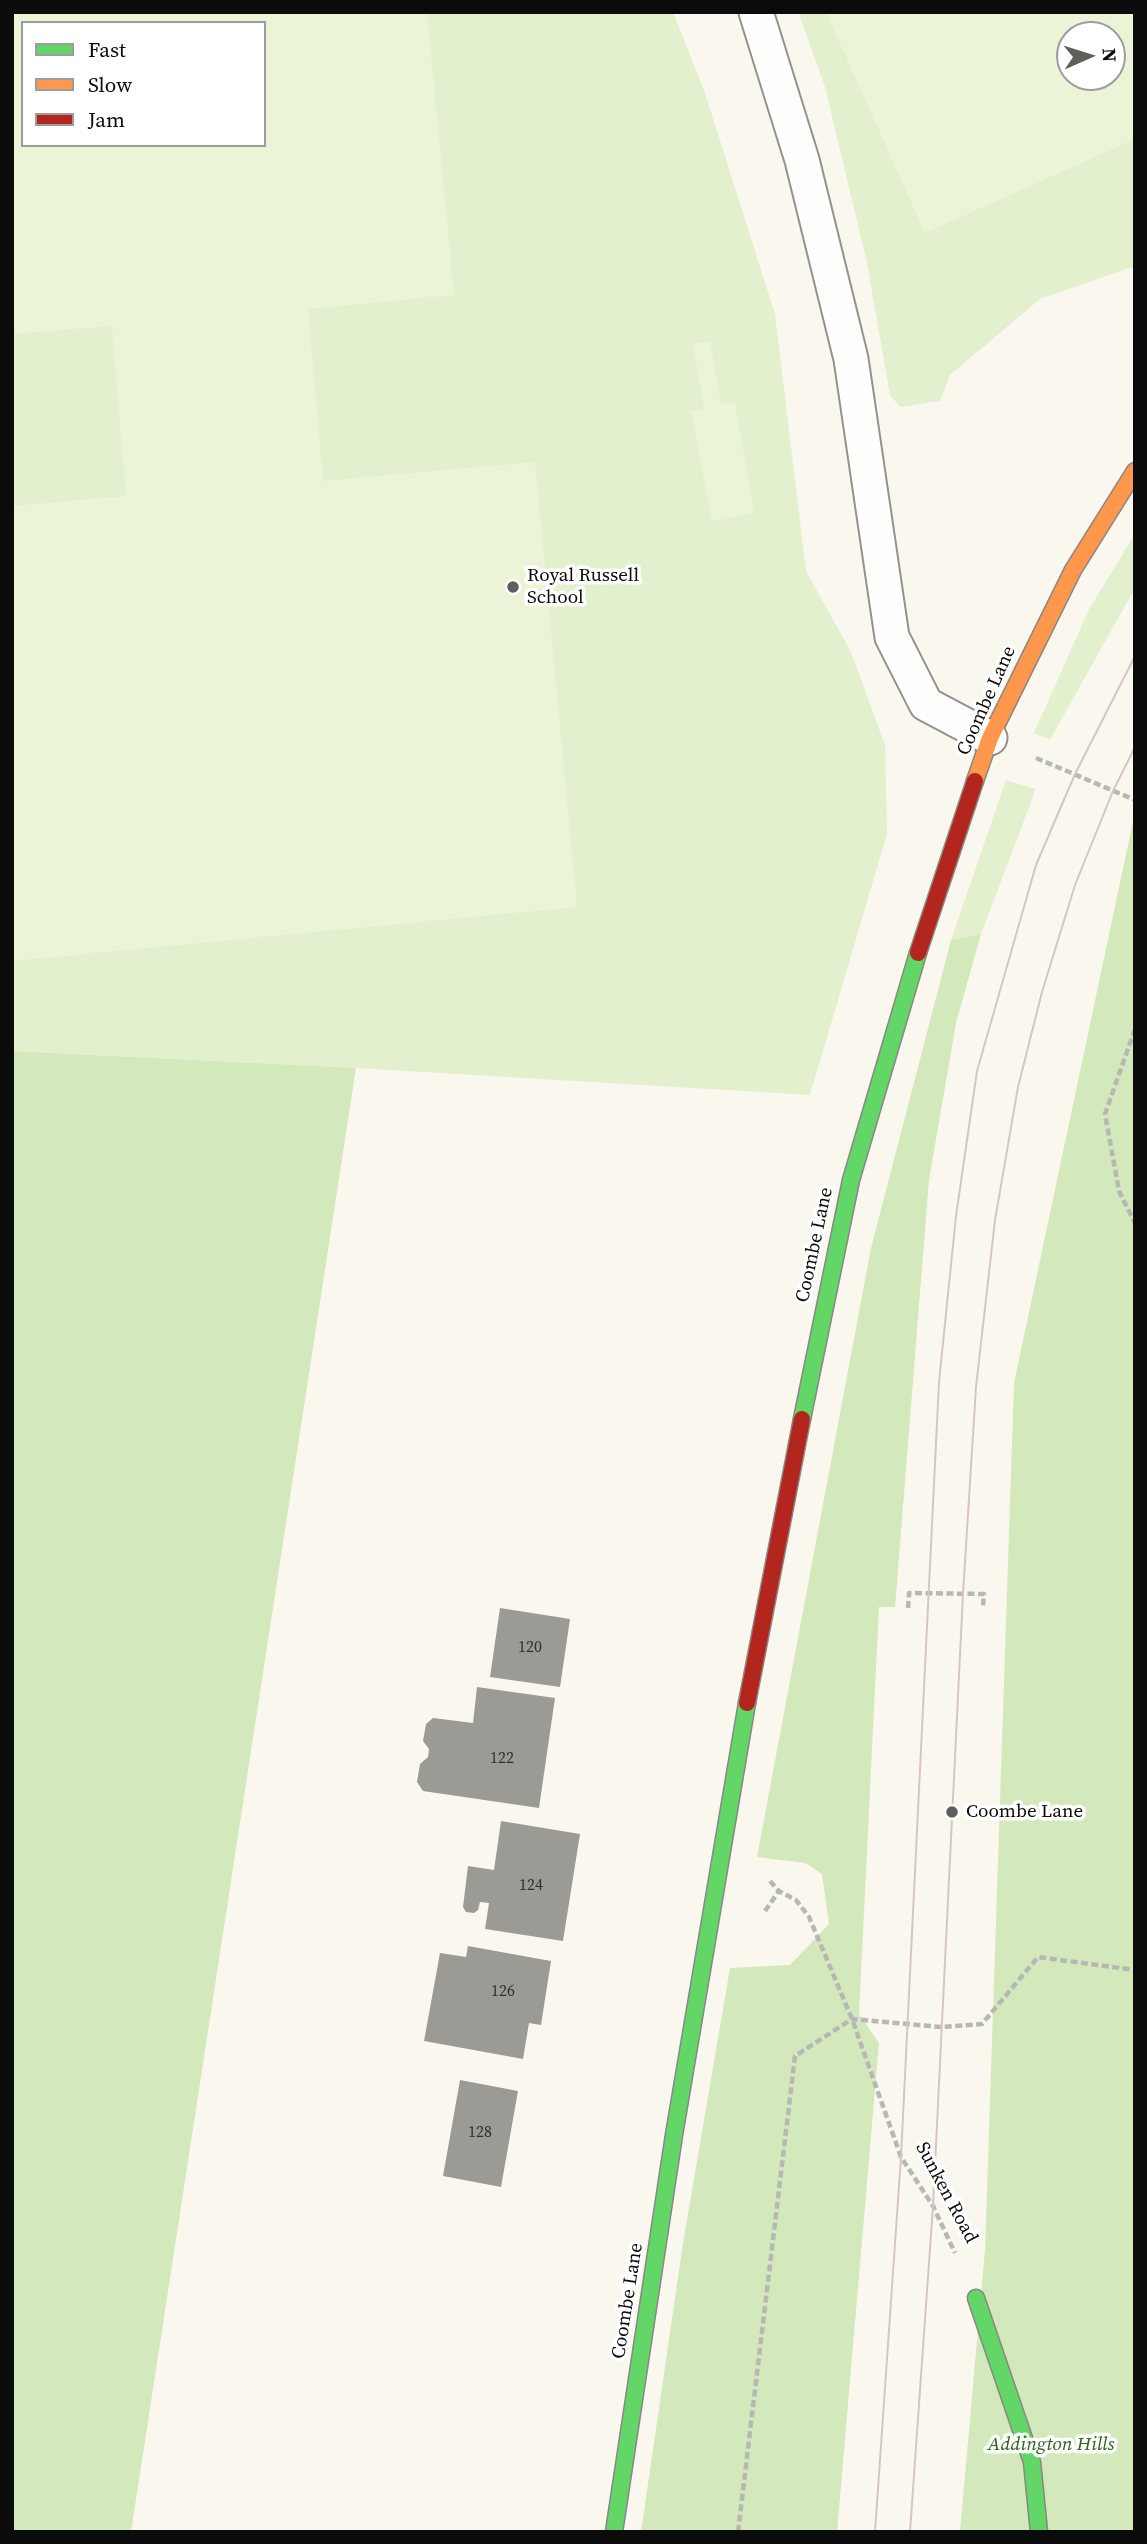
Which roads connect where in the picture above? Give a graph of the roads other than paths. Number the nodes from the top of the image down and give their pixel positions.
1 (756, 12) edge
2 (1135, 471) edge
3 (990, 738) junction
4 (976, 2298) road end
5 (614, 2532) edge
6 (1039, 2532) edge

1 - 3 lane
2 - 3 main road, Coombe Lane
3 - 5 main road, Coombe Lane
4 - 6 main road

